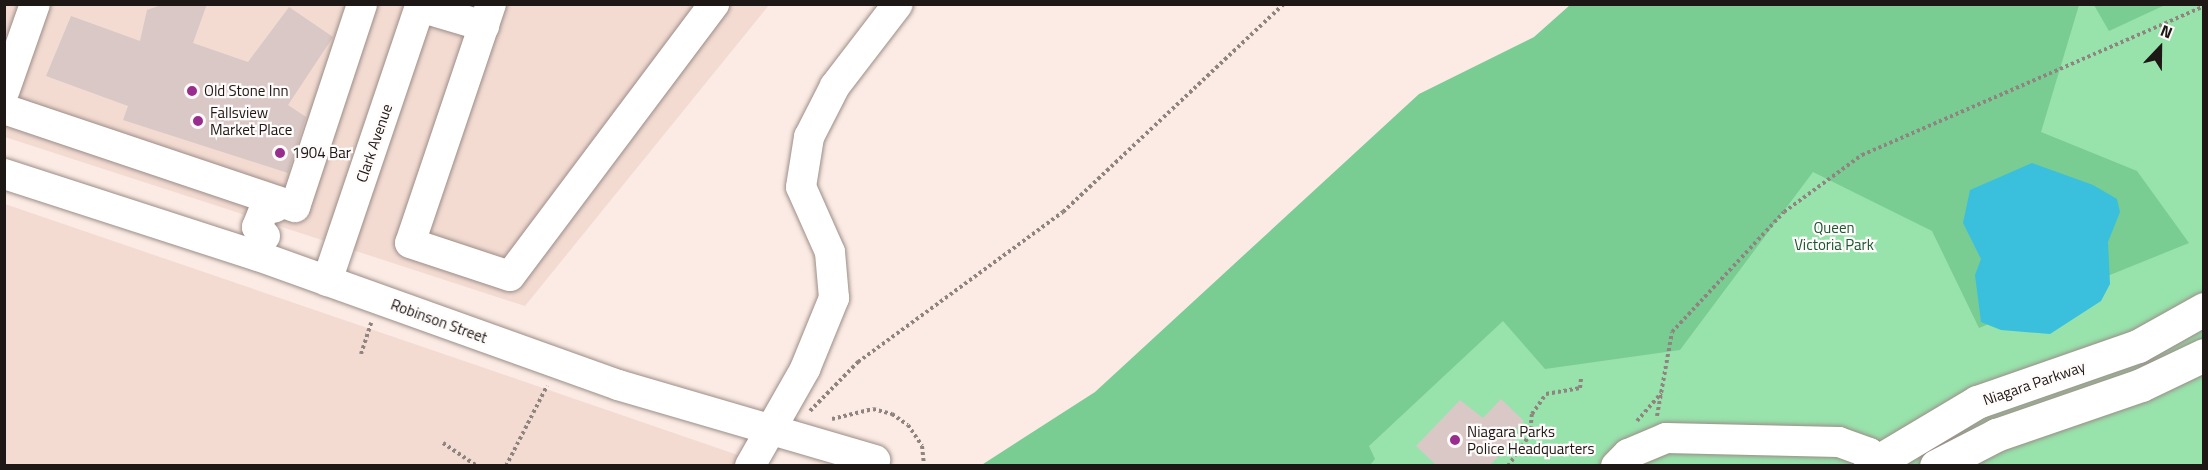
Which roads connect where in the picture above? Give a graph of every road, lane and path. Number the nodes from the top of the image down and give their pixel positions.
1 (35, 4) edge
2 (362, 4) edge
3 (714, 4) edge
4 (898, 4) edge
5 (1284, 4) edge
6 (420, 6) edge
7 (2204, 6) edge
8 (485, 11) edge
9 (4, 92) edge
10 (4, 110) edge
11 (4, 174) edge
12 (277, 204) junction
13 (261, 246) junction
14 (327, 281) junction
15 (379, 299) junction
16 (2204, 309) edge
17 (361, 354) dead end
18 (2204, 355) edge
19 (559, 363) junction
20 (1581, 378) dead end
21 (814, 410) junction
22 (806, 414) dead end
23 (770, 432) junction
24 (443, 443) dead end
25 (1647, 445) junction
26 (875, 460) dead end
27 (1873, 463) edge
28 (477, 465) edge
29 (506, 465) edge
30 (750, 465) edge
31 (924, 465) edge
32 (1508, 465) edge
33 (1616, 465) edge
34 (1936, 465) edge

1 - 9 street
2 - 12 street
3 - 8 street
4 - 23 street
5 - 21 path
6 - 8 street
6 - 14 street, Clark Avenue
7 - 25 path
10 - 12 street
11 - 13 street, Robinson Street
12 - 13 street
13 - 14 street, Robinson Street
14 - 15 street, Robinson Street
15 - 17 path
15 - 19 street, Robinson Street
16 - 27 main road, Niagara Parkway
18 - 34 main road
19 - 23 street, Robinson Street
19 - 29 path
20 - 32 path
21 - 22 path
21 - 31 path
23 - 26 street, Robinson Street
23 - 30 street
24 - 28 path
25 - 27 street
25 - 33 street

